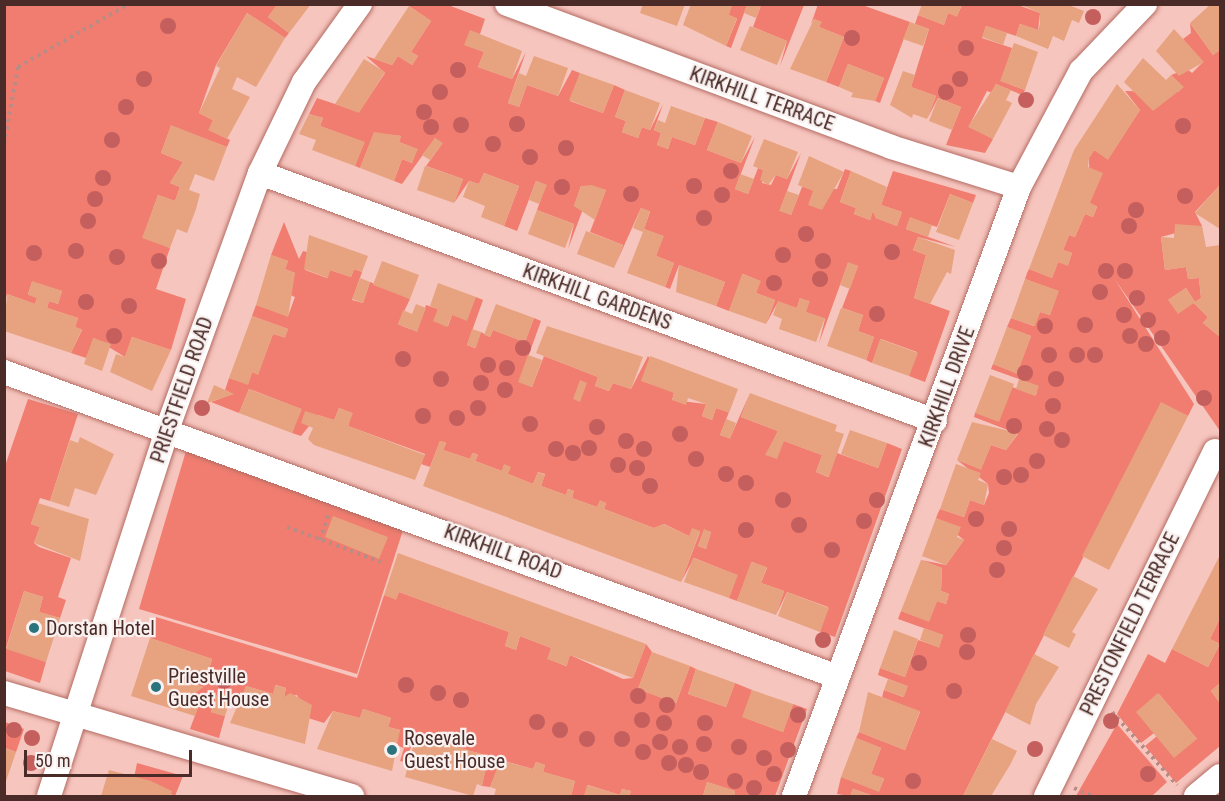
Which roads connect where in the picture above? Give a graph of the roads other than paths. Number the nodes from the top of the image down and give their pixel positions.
1 (360, 4) edge
2 (507, 4) edge
3 (1145, 4) edge
4 (260, 173) junction
5 (1019, 187) junction
6 (4, 372) edge
7 (935, 421) junction
8 (168, 427) junction
9 (1215, 451) dead end
10 (838, 676) junction
11 (4, 693) edge
12 (74, 716) junction
13 (1221, 776) edge
14 (49, 796) edge
15 (352, 796) edge
16 (794, 796) edge
17 (1046, 796) edge
18 (1196, 796) edge

1 - 4 street, PRIESTFIELD ROAD
2 - 5 street, KIRKHILL TERRACE
3 - 5 street, KIRKHILL DRIVE
4 - 7 street, KIRKHILL GARDENS
4 - 8 street, PRIESTFIELD ROAD
5 - 7 street, KIRKHILL DRIVE
6 - 8 street, KIRKHILL ROAD
7 - 10 street, KIRKHILL DRIVE
8 - 10 street, KIRKHILL ROAD
8 - 12 street, PRIESTFIELD ROAD
9 - 17 street, PRESTONFIELD TERRACE
10 - 16 street, KIRKHILL DRIVE
11 - 12 street
12 - 14 street, PRIESTFIELD ROAD
12 - 15 street
13 - 18 street

